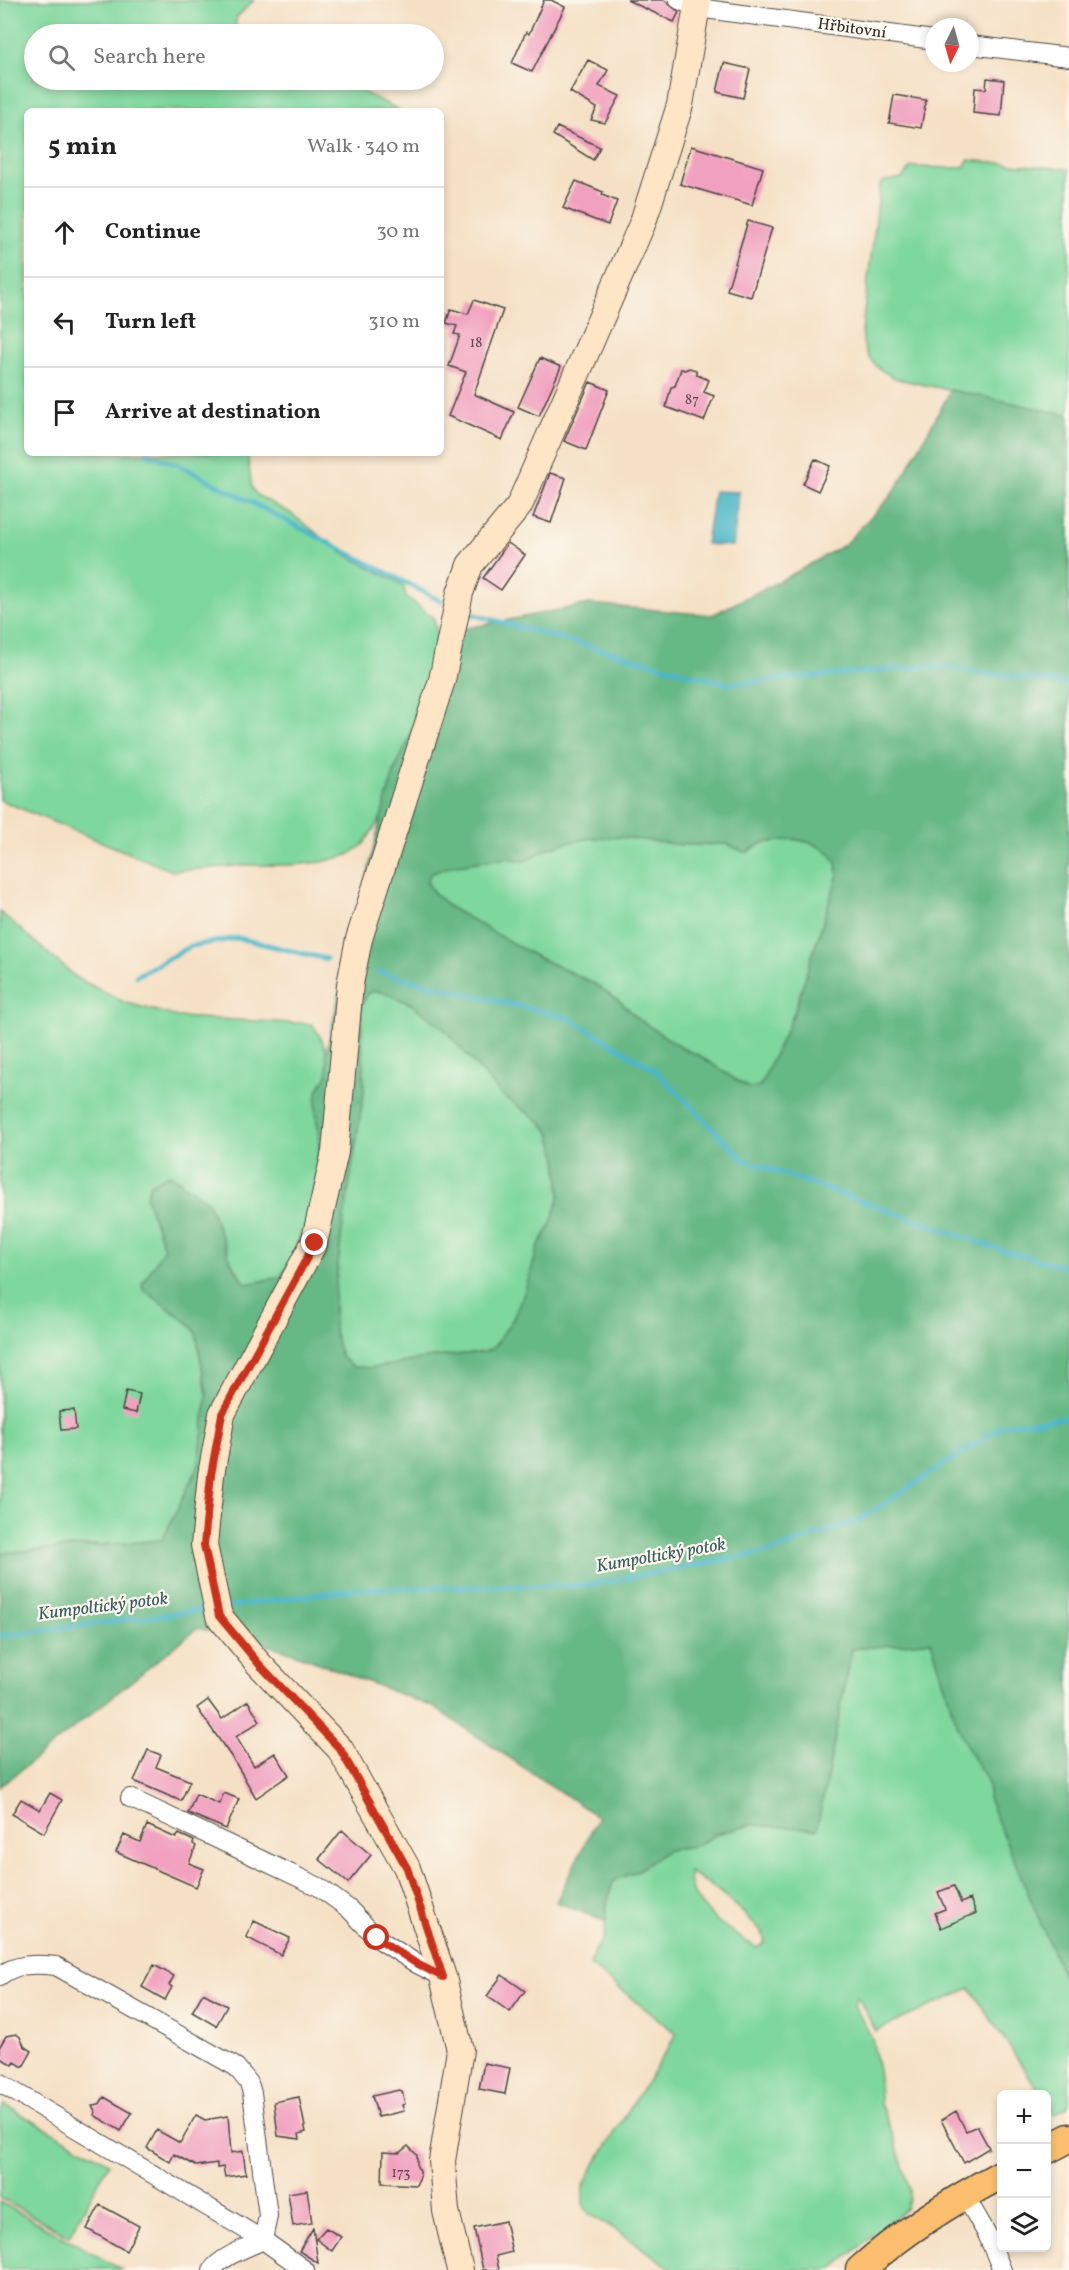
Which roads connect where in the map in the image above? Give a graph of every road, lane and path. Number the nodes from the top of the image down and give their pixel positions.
1 (692, 3) edge
2 (925, 39) edge
3 (979, 46) edge
4 (1069, 57) edge
5 (130, 1798) dead end
6 (0, 1976) edge
7 (443, 1977) junction
8 (0, 2083) edge
9 (1069, 2138) edge
10 (1051, 2148) edge
11 (997, 2177) edge
12 (964, 2194) junction
13 (263, 2240) junction
14 (212, 2270) edge
15 (305, 2270) edge
16 (460, 2270) edge
17 (860, 2270) edge
18 (1002, 2270) edge

1 - 2 street, Hřbitovní
1 - 7 street
3 - 4 street
5 - 7 street
6 - 13 street
7 - 16 street
8 - 13 street
9 - 10 main road
11 - 12 main road
12 - 17 main road
12 - 18 street
13 - 14 street
13 - 15 street

